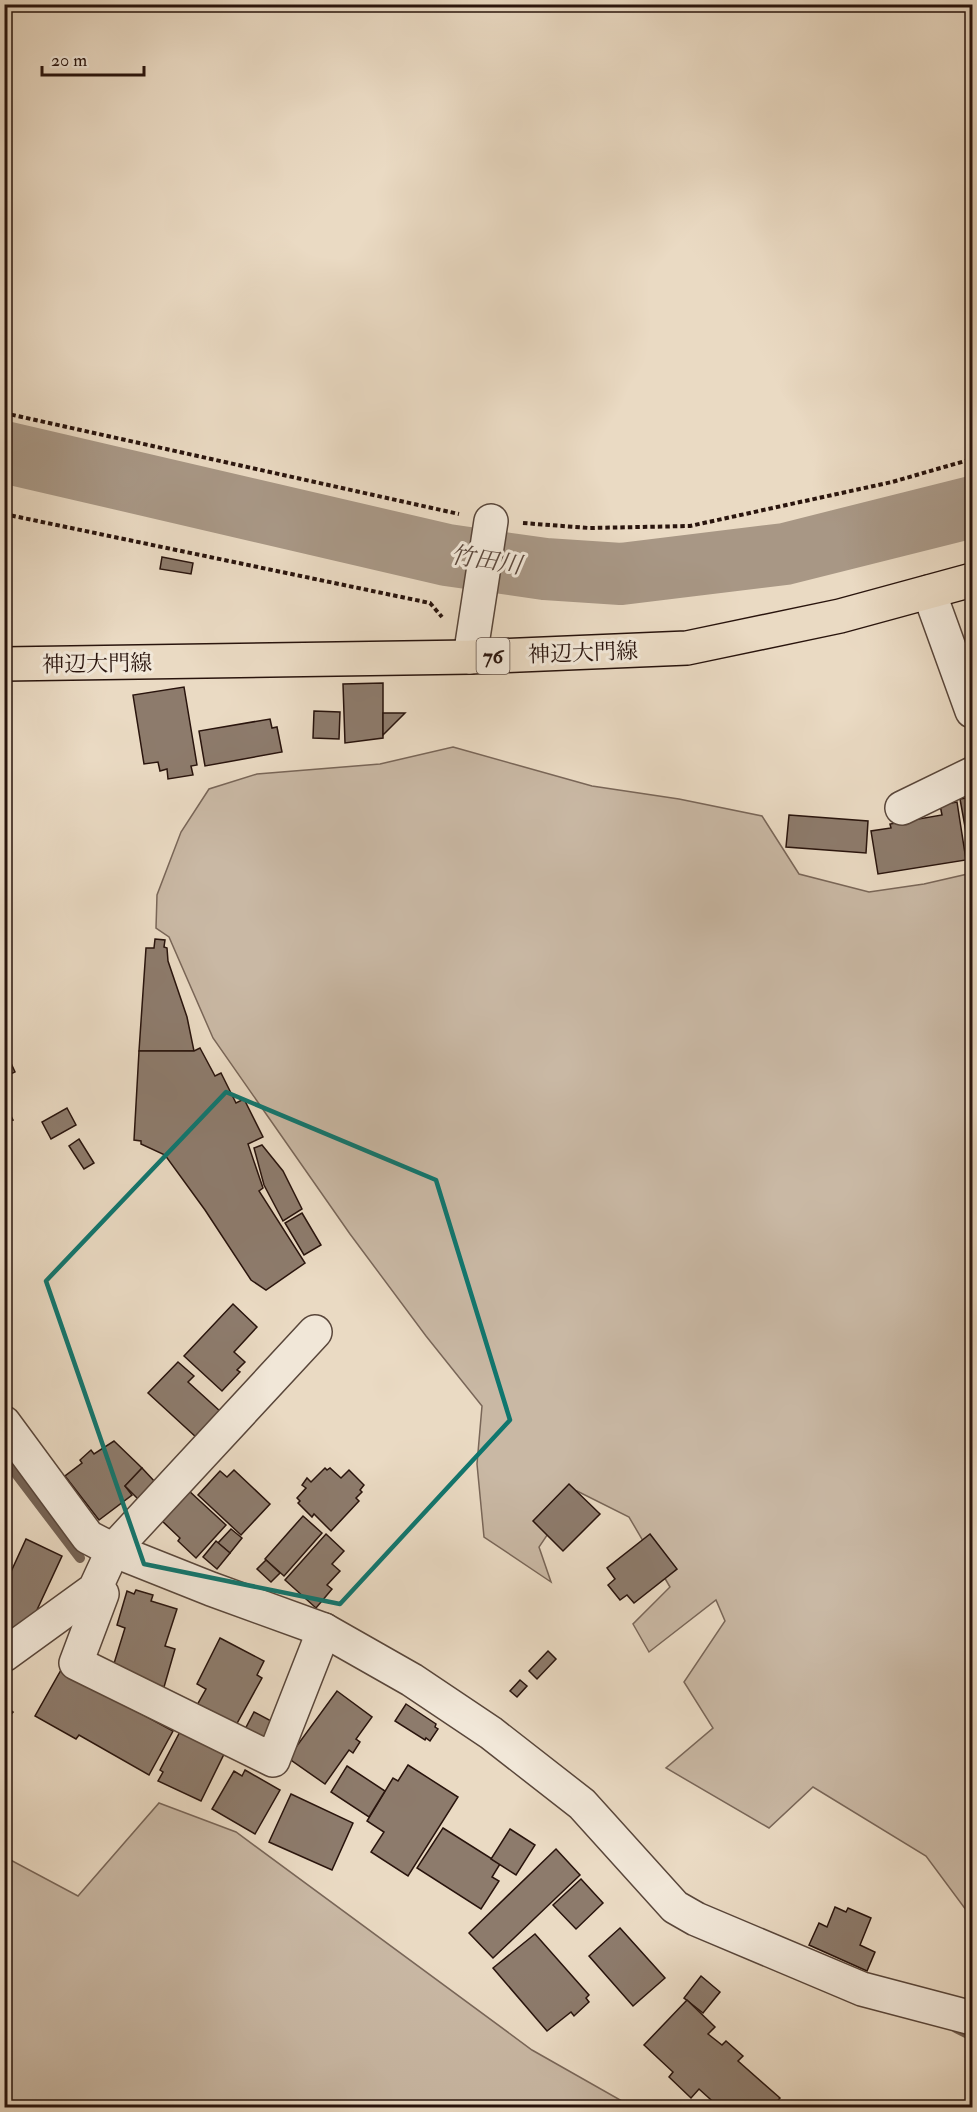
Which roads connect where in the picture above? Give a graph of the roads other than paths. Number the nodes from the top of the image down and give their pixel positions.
1 (490, 527) dead end
2 (972, 580) edge
3 (929, 592) junction
4 (470, 657) junction
5 (4, 664) edge
6 (972, 711) edge
7 (972, 774) edge
8 (902, 808) dead end
9 (315, 1332) dead end
10 (4, 1423) edge
11 (113, 1550) junction
12 (94, 1589) junction
13 (324, 1630) junction
14 (4, 1655) edge
15 (972, 2018) edge

1 - 4 street
2 - 3 main road, 神辺大門線 / 76
3 - 4 main road, 神辺大門線 / 76
3 - 6 street
4 - 5 main road, 神辺大門線 / 76
7 - 8 street
9 - 11 street
10 - 11 street
11 - 12 street
11 - 13 street
12 - 13 street
12 - 14 street
13 - 15 street

